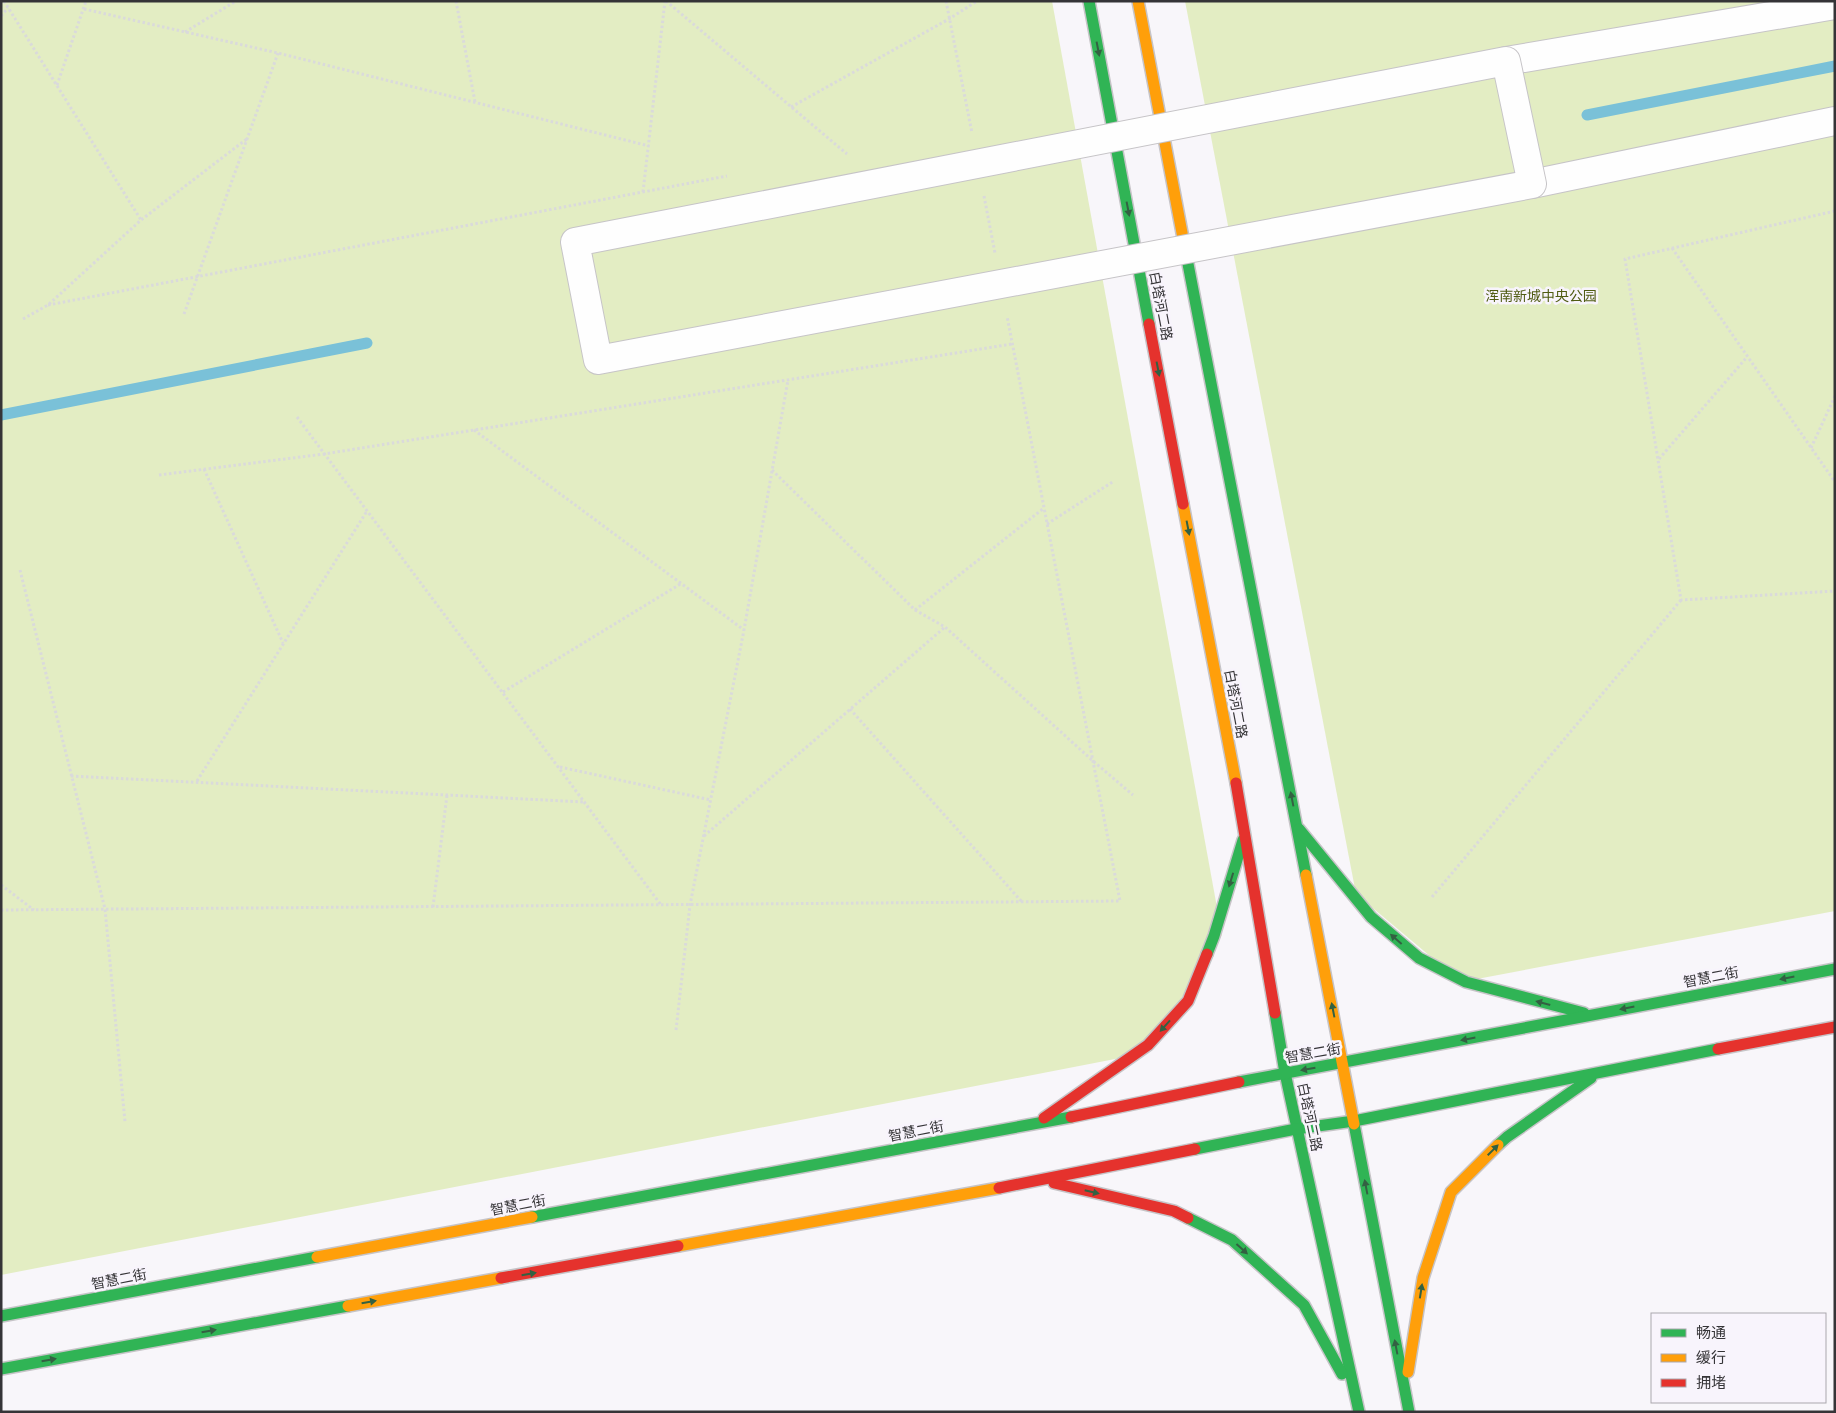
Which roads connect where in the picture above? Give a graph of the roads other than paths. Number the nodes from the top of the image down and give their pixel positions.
1 (1089, 1) edge
2 (1138, 1) edge
3 (1835, 4) edge
4 (1506, 61) junction
5 (1835, 121) edge
6 (1532, 184) junction
7 (1298, 827) junction
8 (1245, 834) junction
9 (1835, 969) edge
10 (1590, 1015) junction
11 (1835, 1028) edge
12 (1343, 1063) junction
13 (1601, 1071) junction
14 (1285, 1073) junction
15 (1354, 1121) junction
16 (1034, 1124) junction
17 (1296, 1129) junction
18 (1045, 1180) junction
19 (1, 1316) edge
20 (1, 1369) edge
21 (1405, 1391) junction
22 (1358, 1408) edge
23 (1409, 1412) edge

1 -> 8 main road, 白塔河二路
7 -> 2 main road
3 - 4 street
4 - 6 street, bridge
4 - 6 street, bridge
5 - 6 street
10 -> 7 main road
12 -> 7 main road
8 - 14 main road, 白塔河二路
8 -> 16 main road
9 -> 10 main road, 智慧二街
10 -> 12 main road, 智慧二街
11 - 13 main road
12 -> 14 main road, 智慧二街
12 - 15 main road
13 - 15 main road
21 -> 13 main road
14 - 16 main road, 智慧二街
14 - 17 main road, 白塔河二路
15 - 17 main road
21 -> 15 main road
16 - 19 main road, 智慧二街
17 - 18 main road
17 - 22 main road, 白塔河二路
20 -> 18 main road
18 -> 22 main road
21 - 23 main road

